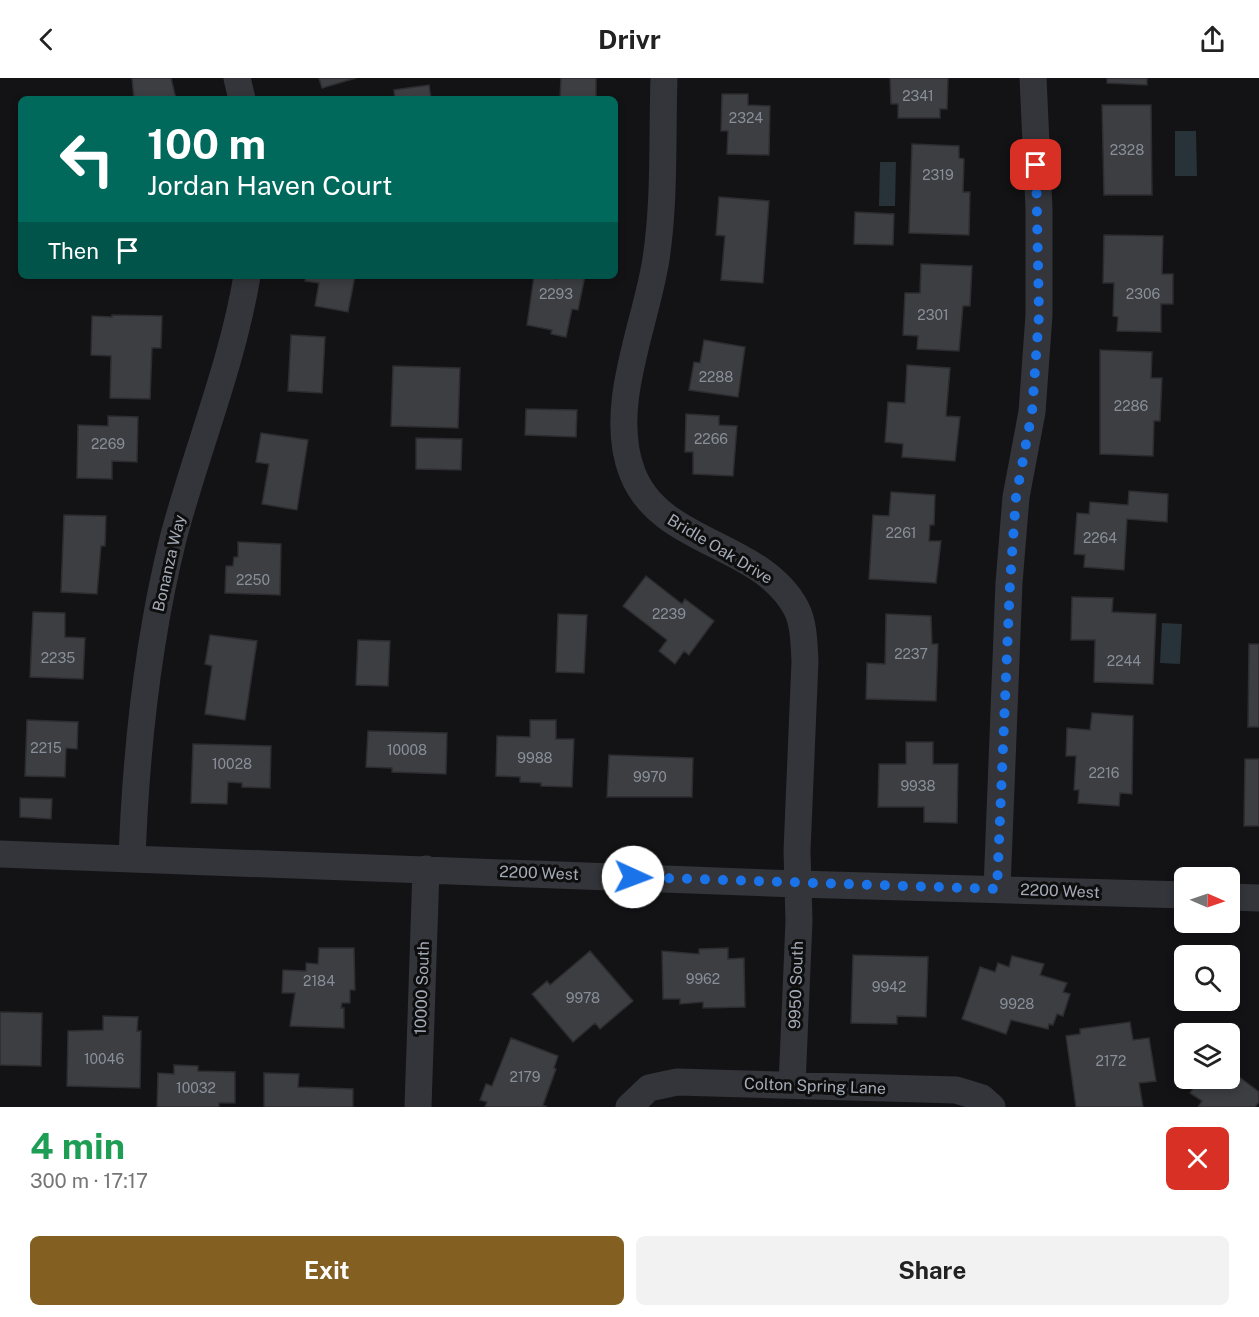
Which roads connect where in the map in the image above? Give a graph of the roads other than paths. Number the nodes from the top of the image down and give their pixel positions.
1 (237, 78) edge
2 (664, 78) edge
3 (1032, 78) edge
4 (241, 96) edge
5 (246, 279) edge
6 (0, 854) edge
7 (132, 858) junction
8 (426, 869) junction
9 (797, 884) junction
10 (997, 889) junction
11 (1174, 895) edge
12 (1240, 897) edge
13 (1259, 897) edge
14 (792, 1085) junction
15 (634, 1102) edge
16 (418, 1107) edge
17 (992, 1107) edge

1 - 4 street
2 - 9 street, Bridle Oak Drive
3 - 10 street
5 - 7 street, Bonanza Way
6 - 7 street, 2200 West
7 - 8 street, 2200 West
8 - 9 street, 2200 West
8 - 16 street, 10000 South
9 - 10 street, 2200 West
9 - 14 street, 9950 South
10 - 11 street, 2200 West
12 - 13 street
14 - 15 street, Colton Spring Lane
14 - 17 street, Colton Spring Lane

